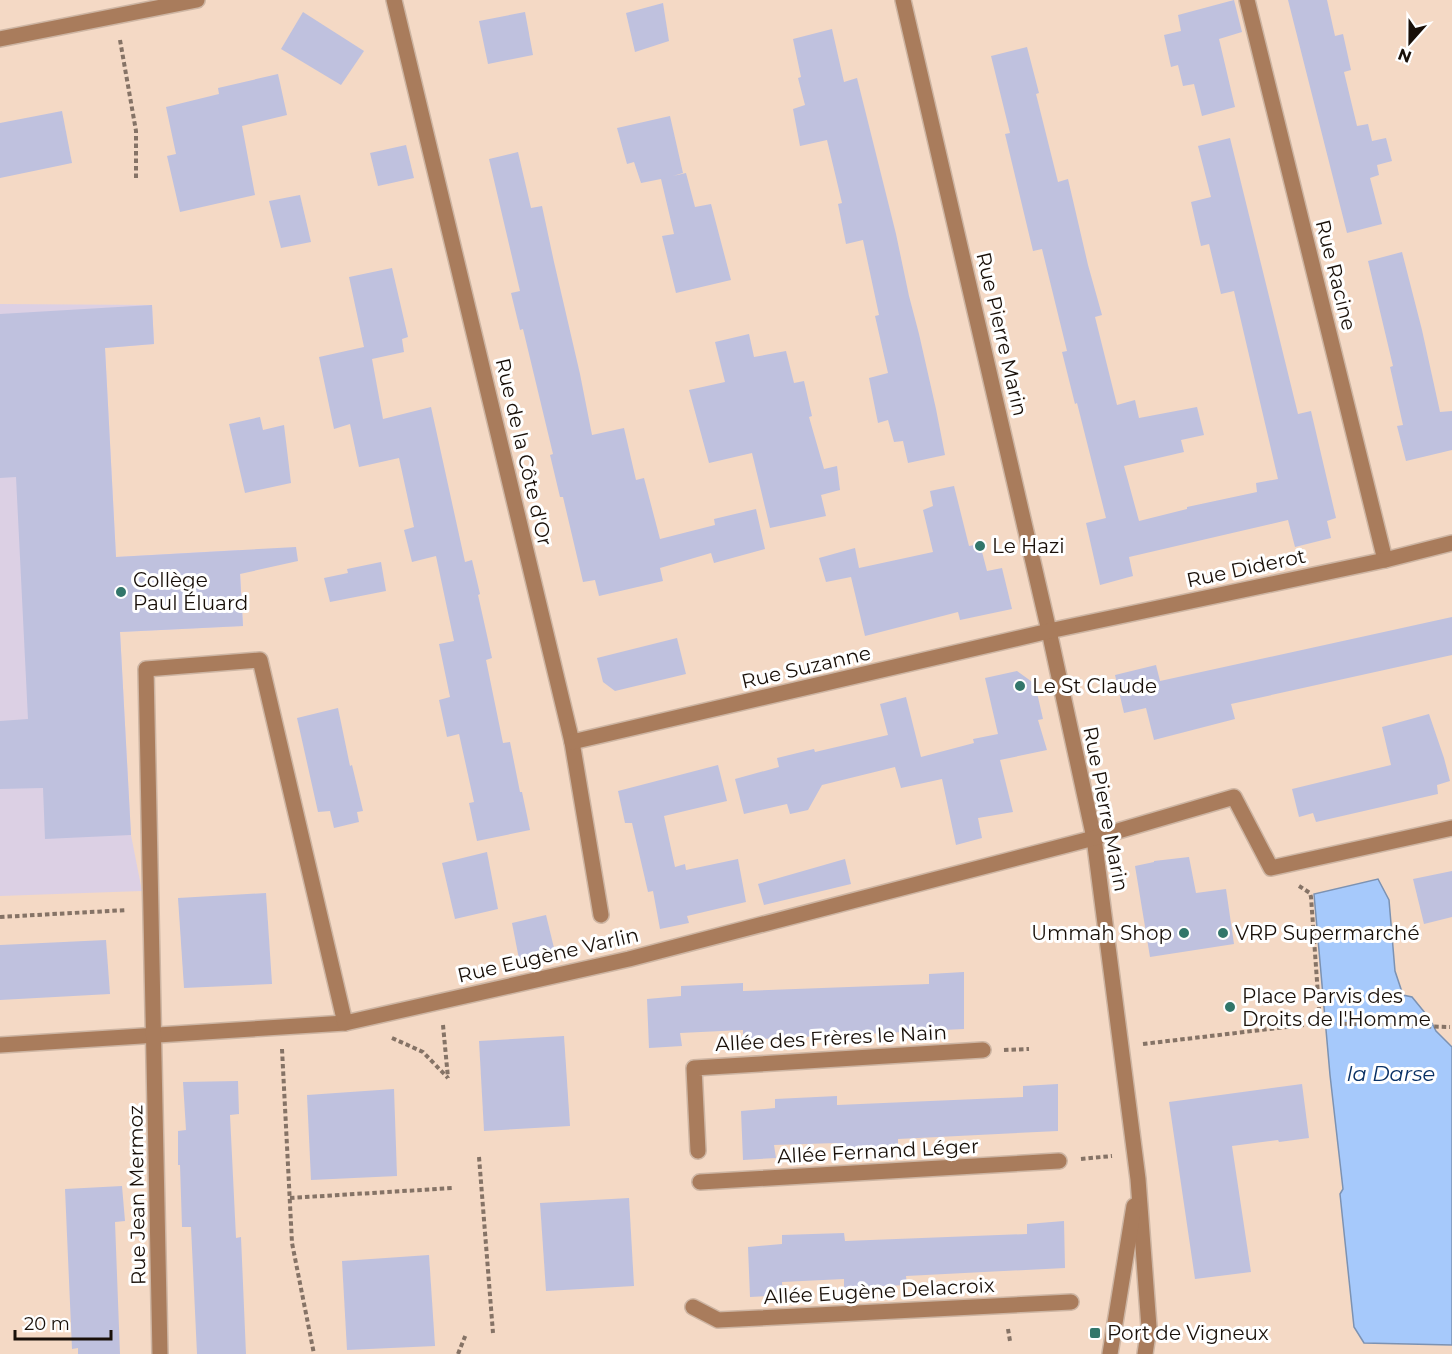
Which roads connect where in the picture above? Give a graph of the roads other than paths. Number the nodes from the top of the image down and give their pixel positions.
1 (197, 0) edge
2 (394, 0) edge
3 (903, 0) edge
4 (1247, 0) edge
5 (0, 39) edge
6 (1452, 543) edge
7 (1385, 560) junction
8 (1049, 631) junction
9 (572, 742) junction
10 (1452, 828) edge
11 (1094, 838) junction
12 (602, 915) dead end
13 (345, 1023) junction
14 (155, 1036) junction
15 (0, 1045) edge
16 (983, 1050) dead end
17 (698, 1151) dead end
18 (1059, 1161) road end
19 (1138, 1179) junction
20 (700, 1182) dead end
21 (1071, 1302) dead end
22 (693, 1307) dead end
23 (160, 1354) edge
24 (1110, 1354) edge
25 (1145, 1354) edge

1 - 5 street
2 - 9 street, Rue de la Côte d'Or
3 - 8 street, Rue Pierre Marin
4 - 7 street, Rue Racine
6 - 7 street, Rue Diderot
7 - 8 street, Rue Diderot
8 - 9 street, Rue Suzanne
8 - 11 street, Rue Pierre Marin
9 - 12 street, Rue de la Côte d'Or
10 - 11 street, Rue Eugène Varlin
11 - 13 street, Rue Eugène Varlin
11 - 19 street, Rue Pierre Marin
13 - 14 street, Rue Eugène Varlin
13 - 14 street, Rue Jean Mermoz
14 - 15 street, Rue Eugène Varlin
14 - 23 street, Rue Jean Mermoz
16 - 17 street, Allée des Frères le Nain
18 - 20 street, Allée Fernand Léger
19 - 24 street
19 - 25 street, Rue Pierre Marin
21 - 22 street, Allée Eugène Delacroix

